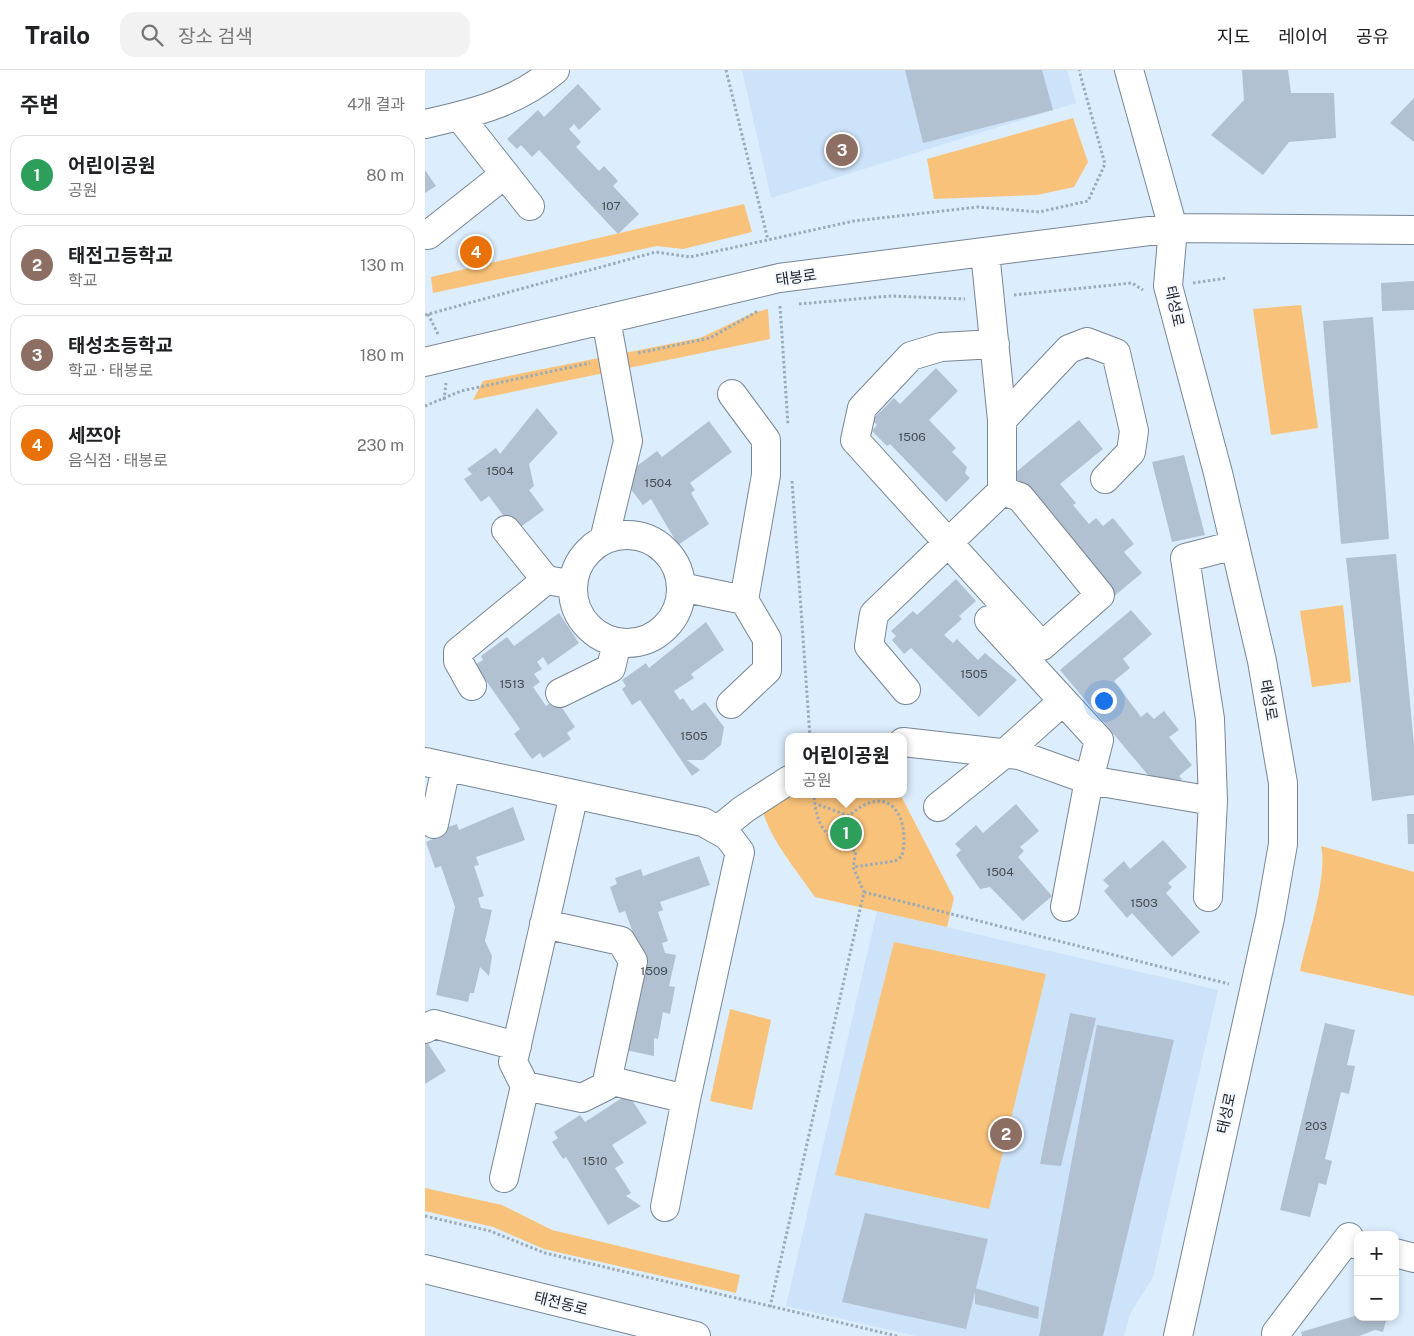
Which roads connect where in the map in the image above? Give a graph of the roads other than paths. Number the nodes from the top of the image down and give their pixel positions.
1 (555, 70) edge
2 (1129, 70) edge
3 (459, 116) junction
4 (425, 124) edge
5 (505, 174) junction
6 (530, 206) dead end
7 (1173, 228) junction
8 (1414, 230) edge
9 (428, 235) dead end
10 (985, 252) junction
11 (606, 319) junction
12 (995, 344) junction
13 (425, 362) edge
14 (732, 394) dead end
15 (1002, 420) junction
16 (1105, 479) dead end
17 (1003, 491) junction
18 (506, 530) dead end
19 (603, 540) junction
20 (949, 544) junction
21 (1235, 546) junction
22 (546, 580) junction
23 (573, 585) junction
24 (681, 587) junction
25 (745, 600) junction
26 (1001, 623) junction
27 (617, 642) junction
28 (472, 686) dead end
29 (906, 690) dead end
30 (559, 693) dead end
31 (1063, 702) junction
32 (731, 704) dead end
33 (907, 742) edge
34 (1005, 753) junction
35 (436, 765) edge
36 (1089, 780) junction
37 (785, 783) edge
38 (574, 794) junction
39 (1213, 801) junction
40 (938, 807) dead end
41 (434, 824) dead end
42 (718, 830) junction
43 (1207, 897) dead end
44 (1065, 907) dead end
45 (544, 924) junction
46 (425, 1029) edge
47 (517, 1046) junction
48 (608, 1080) junction
49 (525, 1086) junction
50 (686, 1099) junction
51 (504, 1178) dead end
52 (665, 1207) dead end
53 (1354, 1244) edge
54 (1399, 1254) edge
55 (1414, 1258) edge
56 (425, 1268) edge
57 (660, 1332) edge
58 (696, 1336) edge
59 (1178, 1336) edge
60 (1277, 1336) edge

1 - 3 street
2 - 7 street, 태성로
3 - 4 street
3 - 5 street
5 - 6 street
5 - 9 street
7 - 8 street, 태봉로
7 - 10 street, 태봉로
7 - 21 street, 태성로
10 - 11 street, 태봉로
10 - 12 street
11 - 13 street, 태봉로
11 - 19 street
12 - 15 street
12 - 20 street
14 - 25 street
15 - 16 street
15 - 17 street
17 - 20 street
17 - 26 street
18 - 22 street
19 - 23 street
19 - 24 street
20 - 26 street
20 - 29 street
21 - 39 street
21 - 59 street, 태성로
22 - 23 street
22 - 28 street
23 - 27 street
24 - 25 street
24 - 27 street
25 - 32 street
26 - 31 street
27 - 30 street
31 - 34 street
31 - 36 street
33 - 34 street
34 - 36 street
34 - 40 street
35 - 38 street
35 - 41 street
36 - 39 street
36 - 44 street
37 - 42 street
38 - 42 street
38 - 45 street
39 - 43 street
42 - 50 street
45 - 47 street
45 - 48 street
46 - 47 street
47 - 49 street
48 - 49 street
48 - 50 street
49 - 51 street
50 - 52 street
53 - 60 street
54 - 55 street
56 - 57 street, 태전동로
57 - 58 street, 태전동로

